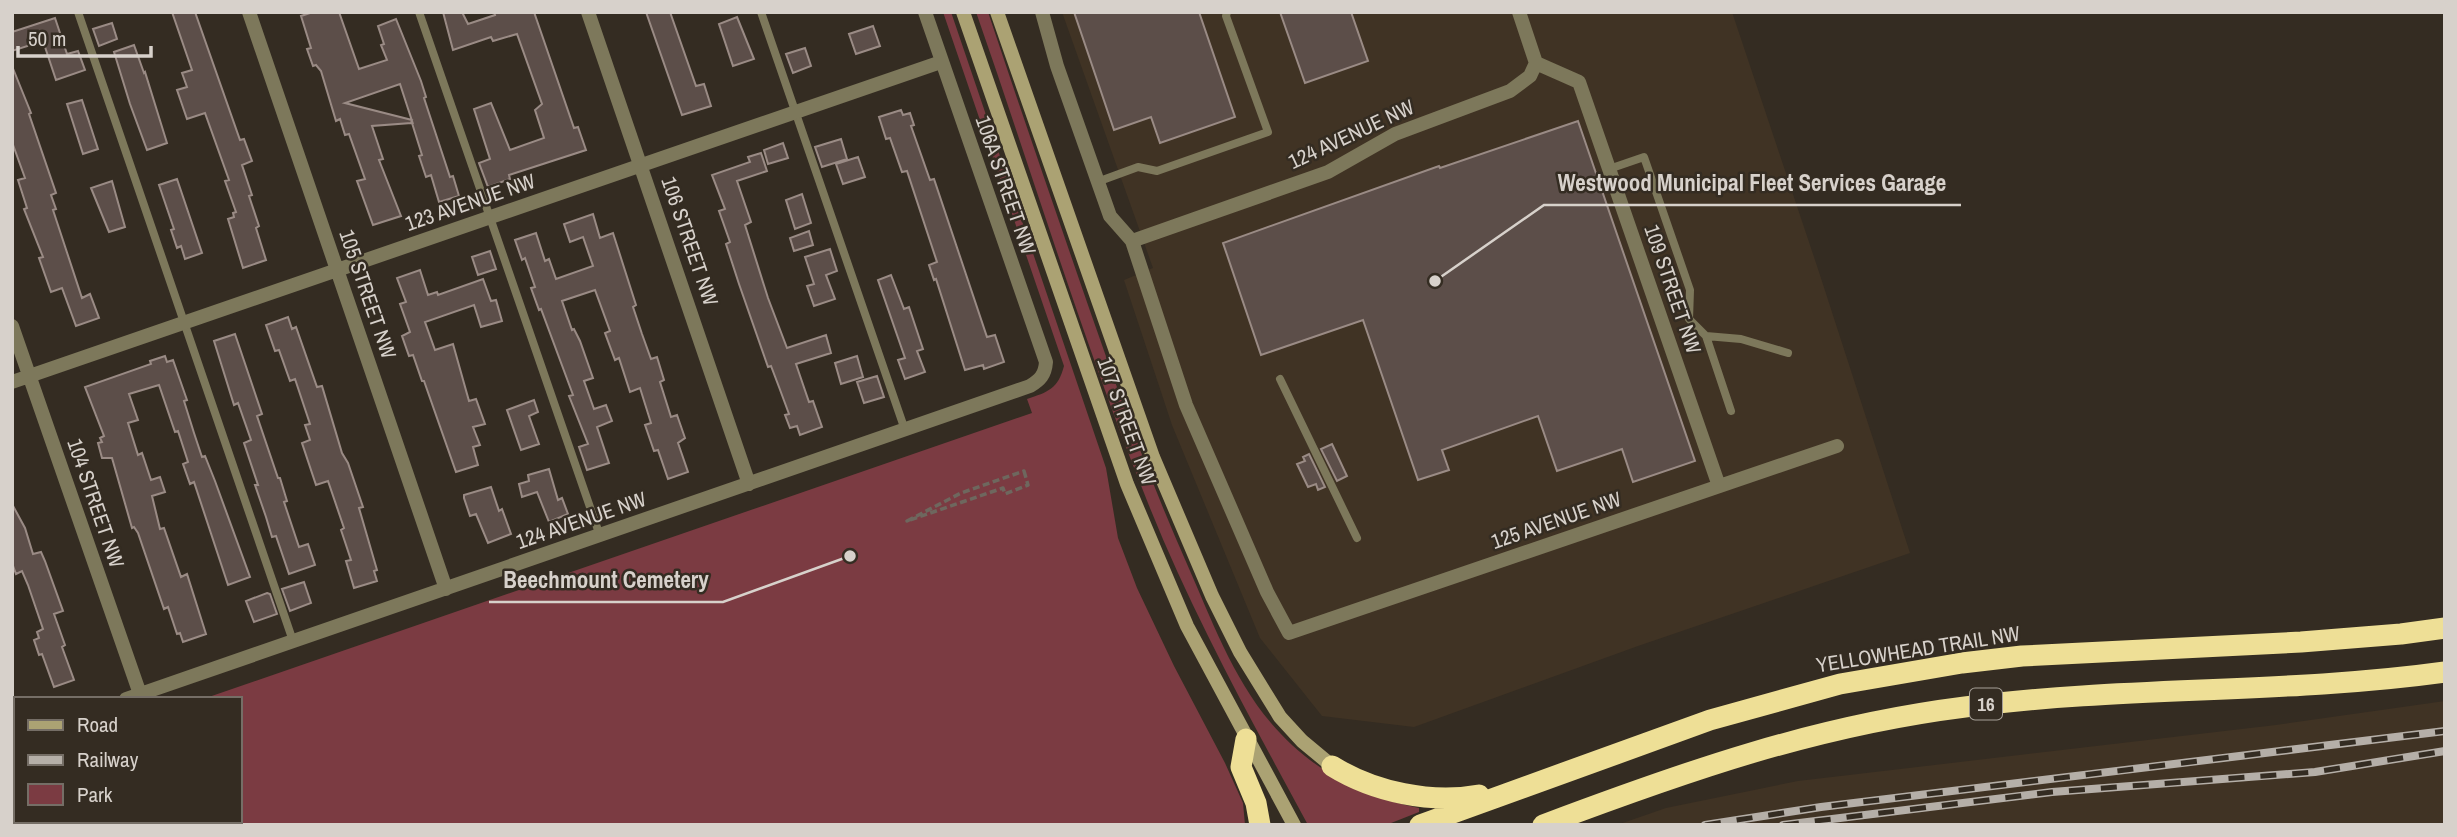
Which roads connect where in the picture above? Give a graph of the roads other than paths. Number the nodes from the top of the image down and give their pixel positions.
1 (78, 12) edge
2 (249, 12) edge
3 (419, 12) edge
4 (588, 12) edge
5 (761, 12) edge
6 (925, 12) edge
7 (963, 12) edge
8 (997, 12) edge
9 (1042, 12) edge
10 (1227, 12) edge
11 (1519, 12) edge
12 (941, 62) junction
13 (1536, 62) junction
14 (796, 112) junction
15 (642, 165) junction
16 (1609, 169) junction
17 (1097, 181) junction
18 (490, 218) junction
19 (1132, 241) junction
20 (337, 270) junction
21 (184, 323) junction
22 (12, 326) edge
23 (1706, 336) junction
24 (1788, 353) dead end
25 (1045, 372) joint
26 (29, 376) junction
27 (1280, 379) dead end
28 (12, 382) edge
29 (1731, 411) dead end
30 (905, 430) junction
31 (1837, 446) dead end
32 (749, 484) junction
33 (1719, 486) junction
34 (600, 536) junction
35 (1357, 538) dead end
36 (446, 589) junction
37 (2445, 628) edge
38 (293, 641) junction
39 (2445, 672) edge
40 (133, 696) edge
41 (1246, 739) junction
42 (1332, 766) joint
43 (1533, 783) junction
44 (1260, 825) edge
45 (1294, 825) edge
46 (1420, 825) edge
47 (1543, 825) edge

1 - 21 lane
2 - 20 street, 105 STREET NW
3 - 18 lane
4 - 15 street, 106 STREET NW
5 - 14 lane
6 - 12 street, 106A STREET NW
7 - 41 main road, 107 STREET NW
8 - 42 main road, 107 STREET NW
9 - 17 street
10 - 17 lane
11 - 13 street
12 - 14 street, 123 AVENUE NW
12 - 25 street, 106A STREET NW
13 - 16 street, 109 STREET NW
13 - 19 street, 124 AVENUE NW
14 - 15 street, 123 AVENUE NW
14 - 30 lane
15 - 18 street, 123 AVENUE NW
15 - 32 street, 106 STREET NW
16 - 23 lane
16 - 33 street, 109 STREET NW
17 - 19 street
18 - 20 street, 123 AVENUE NW
18 - 34 lane
19 - 33 street, 125 AVENUE NW
20 - 21 street, 123 AVENUE NW
20 - 36 street, 105 STREET NW
21 - 26 street, 123 AVENUE NW
21 - 38 lane
22 - 26 street, 104 STREET NW
23 - 24 lane
23 - 29 lane
25 - 30 street, 124 AVENUE NW
26 - 28 street, 123 AVENUE NW
26 - 40 street, 104 STREET NW
27 - 35 lane
30 - 32 street, 124 AVENUE NW
31 - 33 street, 125 AVENUE NW
32 - 34 street, 124 AVENUE NW
34 - 36 street, 124 AVENUE NW
36 - 38 street, 124 AVENUE NW
37 - 43 highway, YELLOWHEAD TRAIL NW / 16
38 - 40 street, 124 AVENUE NW
39 - 47 highway, 16
41 - 44 highway
41 - 45 main road, 107 STREET NW
42 - 43 highway
43 - 46 highway, YELLOWHEAD TRAIL NW / 16

